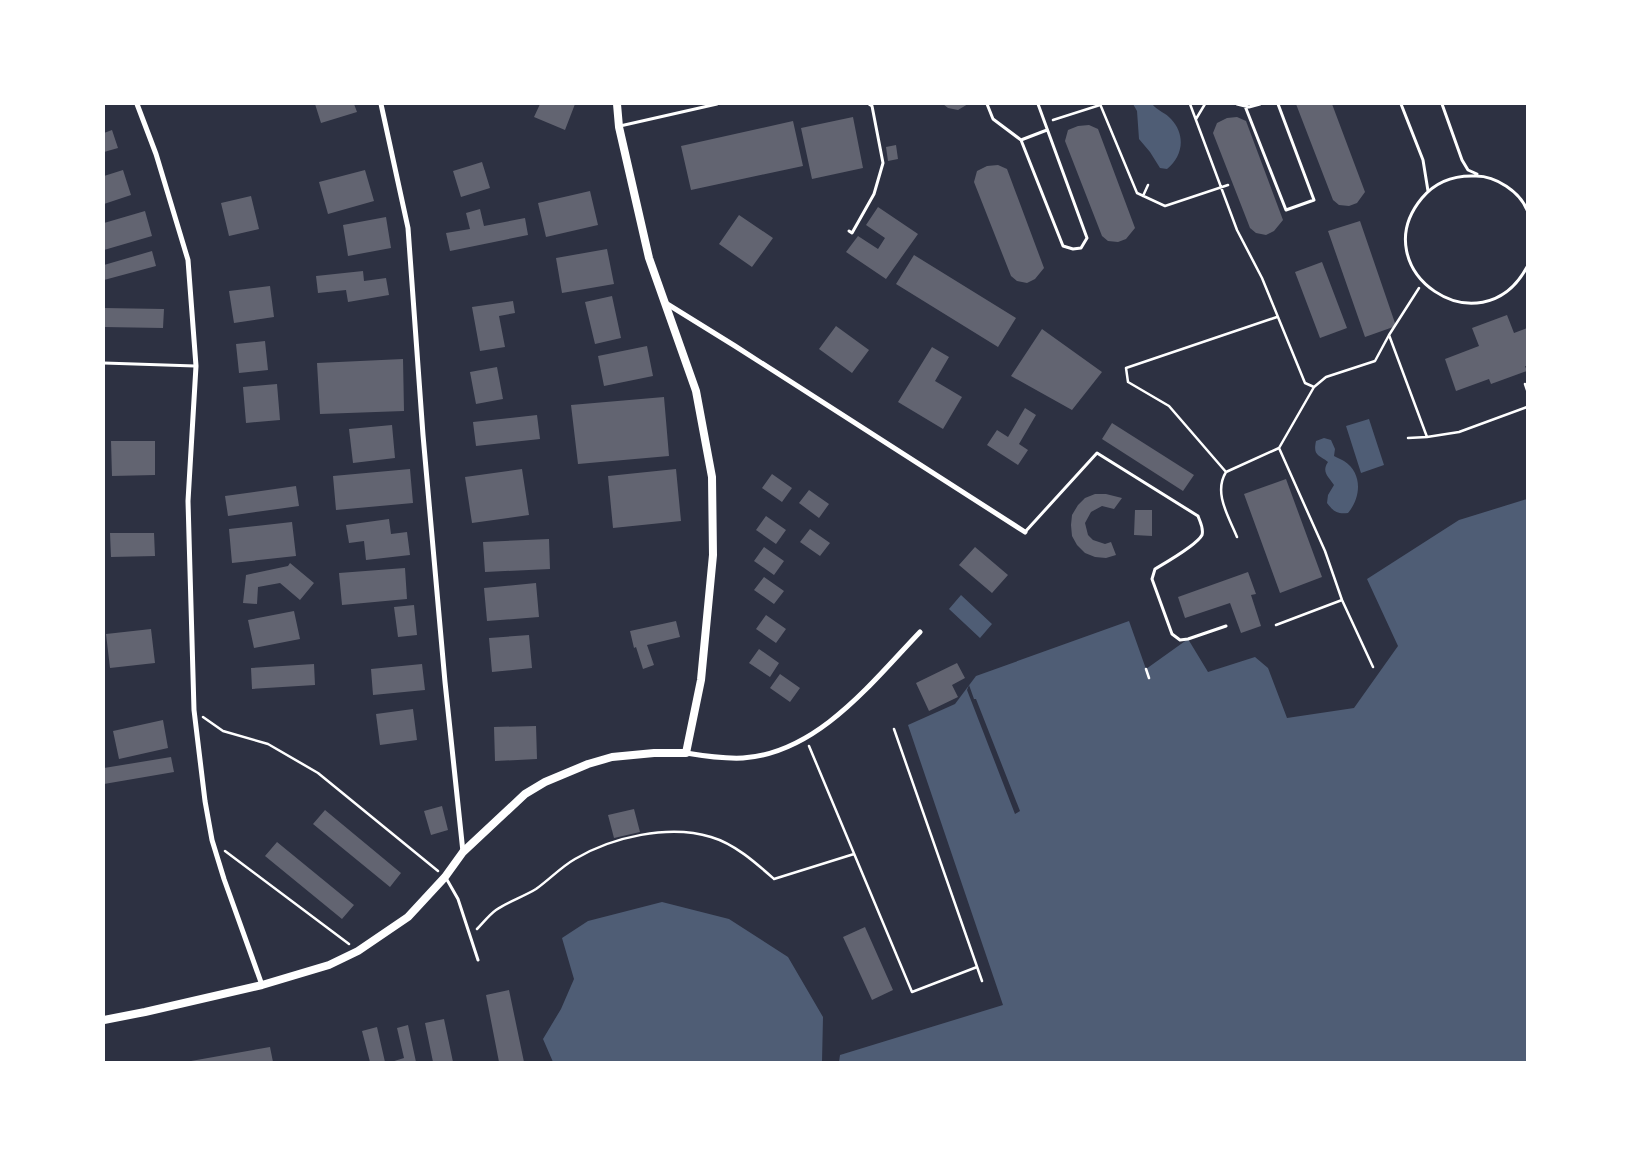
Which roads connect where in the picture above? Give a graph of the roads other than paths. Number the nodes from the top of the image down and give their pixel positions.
1 (137, 104) edge
2 (381, 104) edge
3 (617, 104) edge
4 (717, 104) edge
5 (869, 104) edge
6 (987, 104) edge
7 (1038, 104) edge
8 (1237, 104) edge
9 (1260, 104) edge
10 (1278, 104) edge
11 (1401, 104) edge
12 (1442, 104) edge
13 (1245, 106) junction
14 (619, 127) junction
15 (1047, 130) junction
16 (1020, 140) junction
17 (1480, 176) junction
18 (1428, 191) junction
19 (1527, 210) edge
20 (849, 231) dead end
21 (1527, 267) edge
22 (664, 301) junction
23 (104, 363) edge
24 (196, 366) junction
25 (1024, 532) joint
26 (1226, 626) dead end
27 (920, 632) dead end
28 (686, 753) junction
29 (463, 852) junction
30 (445, 877) junction
31 (478, 960) dead end
32 (262, 985) junction
33 (104, 1020) edge

1 - 24 street
2 - 29 street
3 - 14 street
4 - 14 lane
5 - 20 lane
6 - 16 lane
7 - 15 lane
8 - 13 lane
9 - 13 lane
10 - 13 lane
11 - 18 lane
12 - 17 lane
14 - 22 street
15 - 16 lane
15 - 16 lane
17 - 18 lane
17 - 19 lane
18 - 21 lane
22 - 25 street
22 - 28 street
23 - 24 lane
24 - 32 street
25 - 26 lane
27 - 28 street
28 - 29 street
29 - 30 street
30 - 31 lane
30 - 32 street
32 - 33 street

